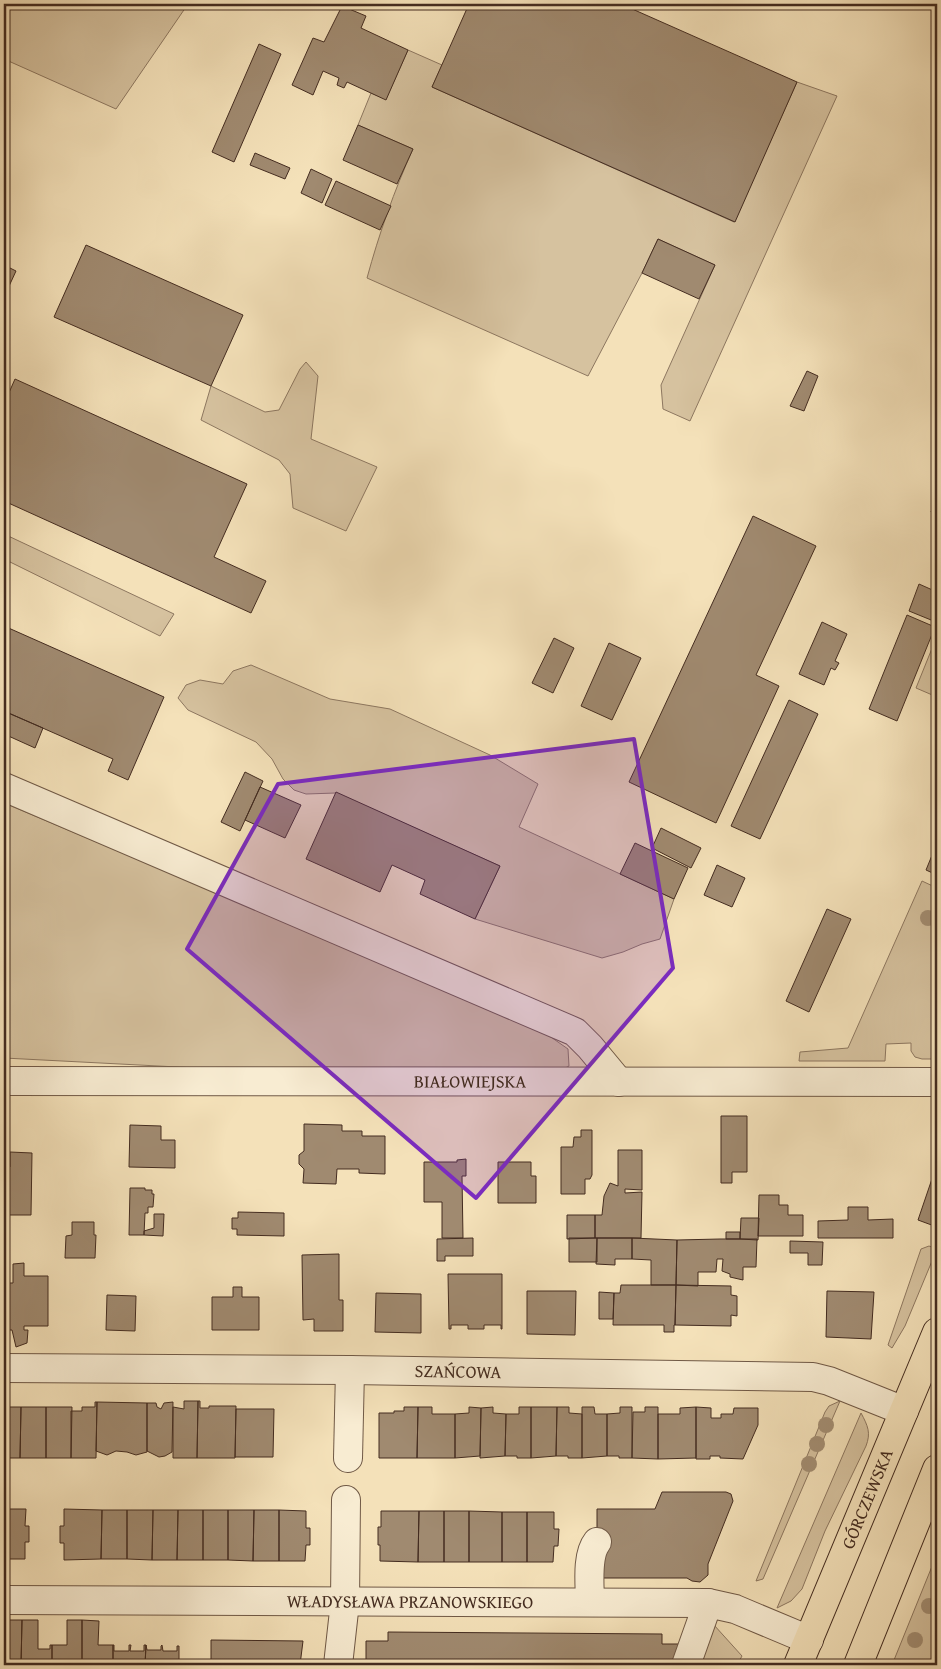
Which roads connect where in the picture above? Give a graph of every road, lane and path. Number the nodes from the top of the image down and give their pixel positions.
1 (4, 787) edge
2 (4, 1082) edge
3 (619, 1082) junction
4 (937, 1082) edge
5 (937, 1332) edge
6 (4, 1368) edge
7 (350, 1370) junction
8 (904, 1411) junction
9 (348, 1458) dead end
10 (937, 1469) edge
11 (346, 1500) dead end
12 (597, 1542) dead end
13 (4, 1600) edge
14 (345, 1602) junction
15 (590, 1602) junction
16 (708, 1603) junction
17 (809, 1640) junction
18 (338, 1665) edge
19 (686, 1665) edge
20 (798, 1665) edge
21 (858, 1665) edge

1 - 3 street
2 - 3 street, BIAŁOWIEJSKA
3 - 4 street, BIAŁOWIEJSKA
5 - 8 main road, GÓRCZEWSKA
6 - 7 street, SZAŃCOWA
7 - 8 street, SZAŃCOWA
7 - 9 street
8 - 17 main road, GÓRCZEWSKA
10 - 21 main road
11 - 14 street
12 - 15 street
13 - 14 street, WŁADYSŁAWA PRZANOWSKIEGO
14 - 15 street, WŁADYSŁAWA PRZANOWSKIEGO
14 - 18 street
15 - 16 street, WŁADYSŁAWA PRZANOWSKIEGO
16 - 17 street, WŁADYSŁAWA PRZANOWSKIEGO
16 - 19 street
17 - 20 main road, GÓRCZEWSKA

